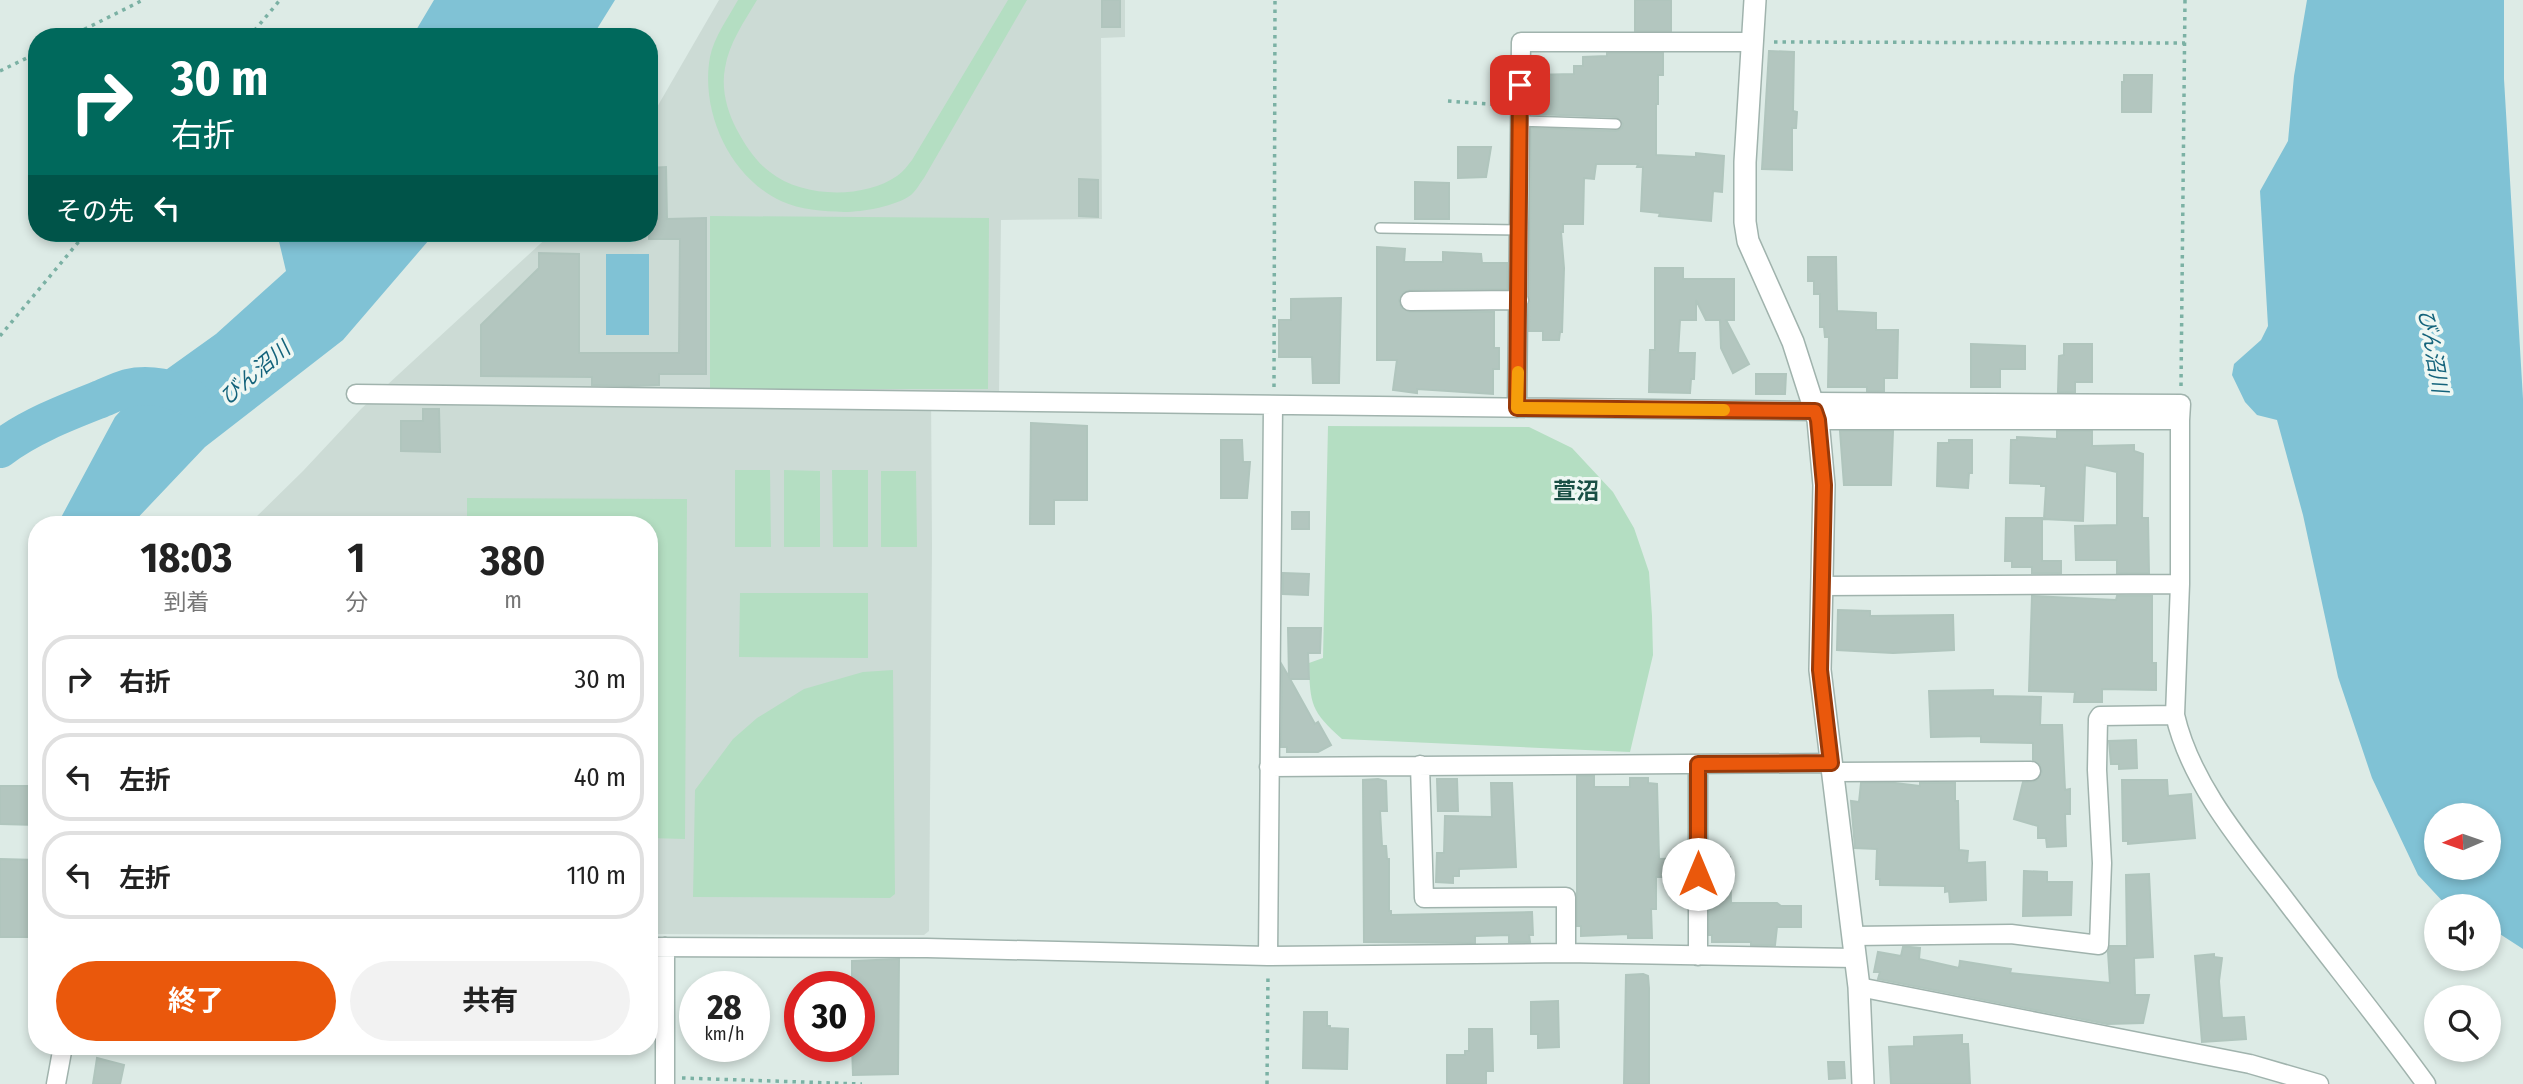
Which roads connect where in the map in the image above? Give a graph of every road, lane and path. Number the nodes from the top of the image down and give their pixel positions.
1 (143, 0) edge
2 (280, 0) edge
3 (1275, 0) edge
4 (1755, 0) edge
5 (2185, 0) edge
6 (87, 28) edge
7 (257, 28) edge
8 (1751, 42) junction
9 (2185, 43) junction
10 (28, 57) edge
11 (0, 71) edge
12 (1448, 101) dead end
13 (1520, 113) junction
14 (1616, 124) dead end
15 (1380, 228) dead end
16 (1520, 230) junction
17 (78, 242) edge
18 (1519, 300) junction
19 (1410, 302) dead end
20 (0, 336) edge
21 (356, 394) dead end
22 (1273, 406) junction
23 (1517, 408) junction
24 (1815, 411) junction
25 (2180, 412) junction
26 (2180, 584) junction
27 (1822, 586) junction
28 (2175, 715) junction
29 (1698, 764) junction
30 (1420, 765) junction
31 (1269, 767) junction
32 (1832, 768) junction
33 (2031, 771) dead end
34 (658, 947) edge
35 (1854, 947) junction
36 (1566, 953) junction
37 (1268, 956) junction
38 (1698, 956) junction
39 (658, 964) edge
40 (1859, 987) junction
41 (61, 1055) edge
42 (665, 1081) edge
43 (56, 1084) edge
44 (862, 1084) edge
45 (1267, 1084) edge
46 (1863, 1084) edge
47 (2319, 1084) edge
48 (2426, 1084) edge

1 - 6 path
2 - 7 path
3 - 22 path
4 - 8 street
5 - 9 path
8 - 9 path
8 - 13 street
8 - 24 street
9 - 25 path
10 - 11 path
12 - 13 path
13 - 14 lane
13 - 16 street
15 - 16 lane
16 - 18 street
17 - 20 path
18 - 19 street
18 - 23 street
21 - 22 street
22 - 23 street
22 - 31 street
23 - 24 street
24 - 25 street
24 - 27 street
25 - 26 street
26 - 27 street
26 - 28 street
27 - 32 street
28 - 35 street
28 - 48 street
29 - 30 street
29 - 32 street
29 - 38 street
30 - 31 street
30 - 36 street
31 - 37 street
32 - 33 street
32 - 35 street
34 - 37 street
35 - 38 street
35 - 40 street
36 - 37 street
36 - 38 street
37 - 45 path
39 - 42 street
40 - 46 street
40 - 47 street
41 - 43 street
42 - 44 path

